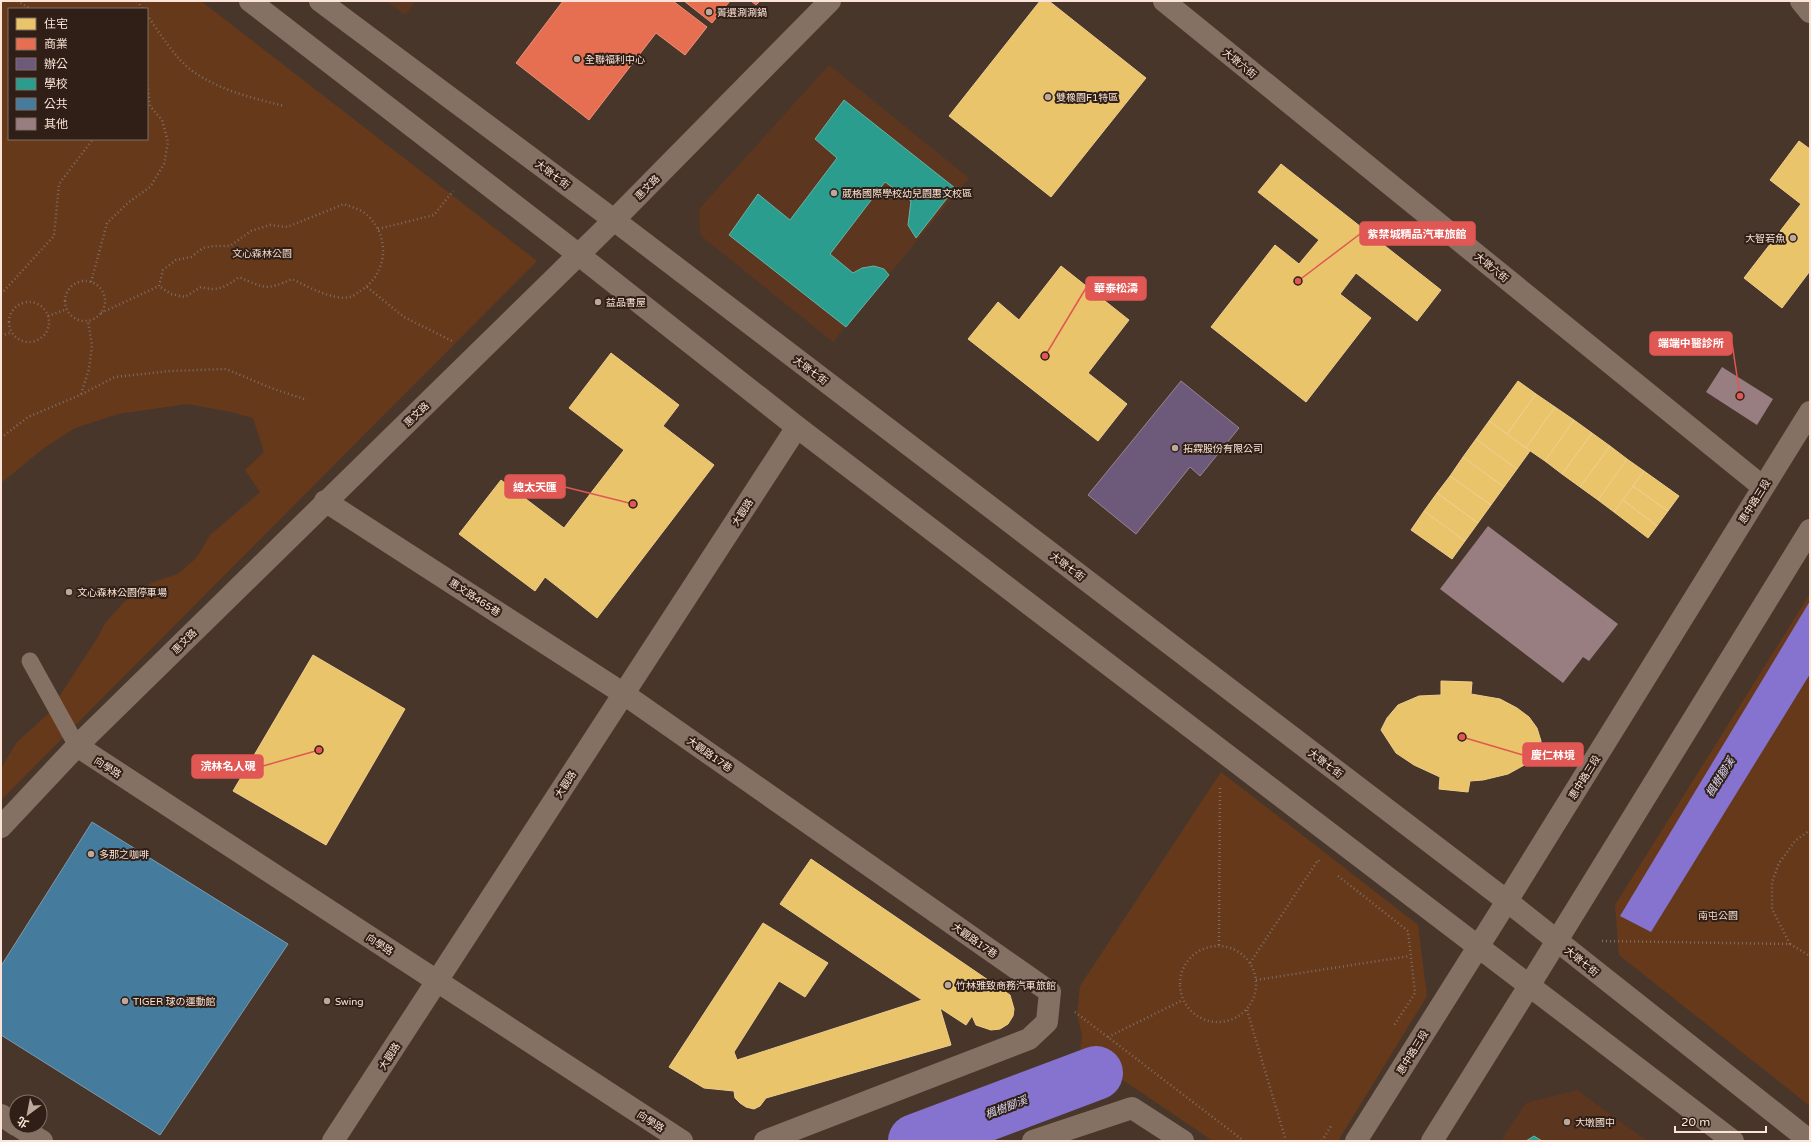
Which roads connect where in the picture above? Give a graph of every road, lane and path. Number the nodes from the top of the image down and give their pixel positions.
1 (17, 1) edge
2 (250, 1) edge
3 (320, 1) edge
4 (830, 1) edge
5 (1164, 1) edge
6 (1801, 1) edge
7 (29, 8) edge
8 (1810, 12) edge
9 (148, 16) edge
10 (148, 90) edge
11 (284, 106) dead end
12 (92, 140) edge
13 (469, 170) junction
14 (614, 220) junction
15 (378, 229) junction
16 (579, 255) junction
17 (91, 282) junction
18 (159, 286) junction
19 (367, 287) junction
20 (1, 294) edge
21 (67, 309) junction
22 (101, 313) junction
23 (48, 316) junction
24 (88, 321) junction
25 (12, 332) junction
26 (1, 336) edge
27 (478, 354) junction
28 (80, 395) junction
29 (307, 400) dead end
30 (1810, 412) edge
31 (797, 427) junction
32 (1, 438) edge
33 (1763, 487) junction
34 (326, 501) junction
35 (1810, 530) edge
36 (30, 661) dead end
37 (624, 694) junction
38 (77, 746) junction
39 (1226, 789) dead end
40 (1, 826) edge
41 (1810, 830) edge
42 (1312, 856) dead end
43 (1318, 860) junction
44 (1324, 865) dead end
45 (1336, 874) dead end
46 (1507, 901) junction
47 (1557, 941) junction
48 (1790, 944) junction
49 (1219, 945) junction
50 (1478, 948) junction
51 (1410, 956) junction
52 (1810, 956) edge
53 (1250, 963) junction
54 (1256, 980) junction
55 (437, 981) junction
56 (1529, 986) junction
57 (1050, 992) junction
58 (1183, 1000) junction
59 (1247, 1010) junction
60 (1390, 1033) dead end
61 (1108, 1037) junction
62 (1335, 1121) dead end
63 (31, 1134) edge
64 (42, 1141) edge
65 (333, 1141) edge
66 (682, 1141) edge
67 (765, 1141) edge
68 (1033, 1141) edge
69 (1183, 1141) edge
70 (1244, 1141) edge
71 (1286, 1141) edge
72 (1322, 1141) edge
73 (1356, 1141) edge
74 (1432, 1141) edge
75 (1733, 1141) edge
76 (1810, 1141) edge

1 - 7 path
2 - 13 street
3 - 14 street, 大墩七街
4 - 14 street, 惠文路
5 - 33 street, 大墩六街
6 - 8 street
9 - 11 path
10 - 17 path
12 - 20 path
13 - 15 path
13 - 16 street
14 - 16 street, 惠文路
14 - 46 street, 大墩七街
15 - 18 path
15 - 19 path
16 - 27 street, 惠文路
16 - 31 street
17 - 21 path
17 - 22 path
18 - 19 path
18 - 22 path
19 - 27 path
21 - 23 path
21 - 24 path
22 - 24 path
23 - 25 path
23 - 25 path
24 - 28 path
25 - 26 path
27 - 34 street, 惠文路
28 - 29 path
28 - 32 path
30 - 33 street, 惠中路三段
31 - 37 street, 大觀路
31 - 50 street
33 - 46 street, 惠中路三段
34 - 37 street, 惠文路465巷
34 - 38 street, 惠文路
35 - 47 street
36 - 38 lane
37 - 55 street, 大觀路
37 - 57 street, 大觀路17巷
38 - 40 street, 惠文路
38 - 55 street, 向學路
39 - 49 path
41 - 48 path
42 - 43 path
43 - 44 path
43 - 53 path
45 - 51 path
46 - 47 street, 大墩七街
46 - 50 street, 惠中路三段
47 - 48 path
47 - 56 street
47 - 76 street, 大墩七街
48 - 52 path
49 - 53 path
49 - 58 path
50 - 56 street
50 - 73 street, 惠中路三段
51 - 54 path
51 - 60 path
53 - 54 path
54 - 59 path
55 - 65 street, 大觀路
55 - 66 street, 向學路
56 - 74 street
56 - 75 street
57 - 61 path
57 - 67 street
58 - 59 path
58 - 61 path
59 - 71 path
61 - 70 path
62 - 72 path
63 - 64 street
68 - 69 street

